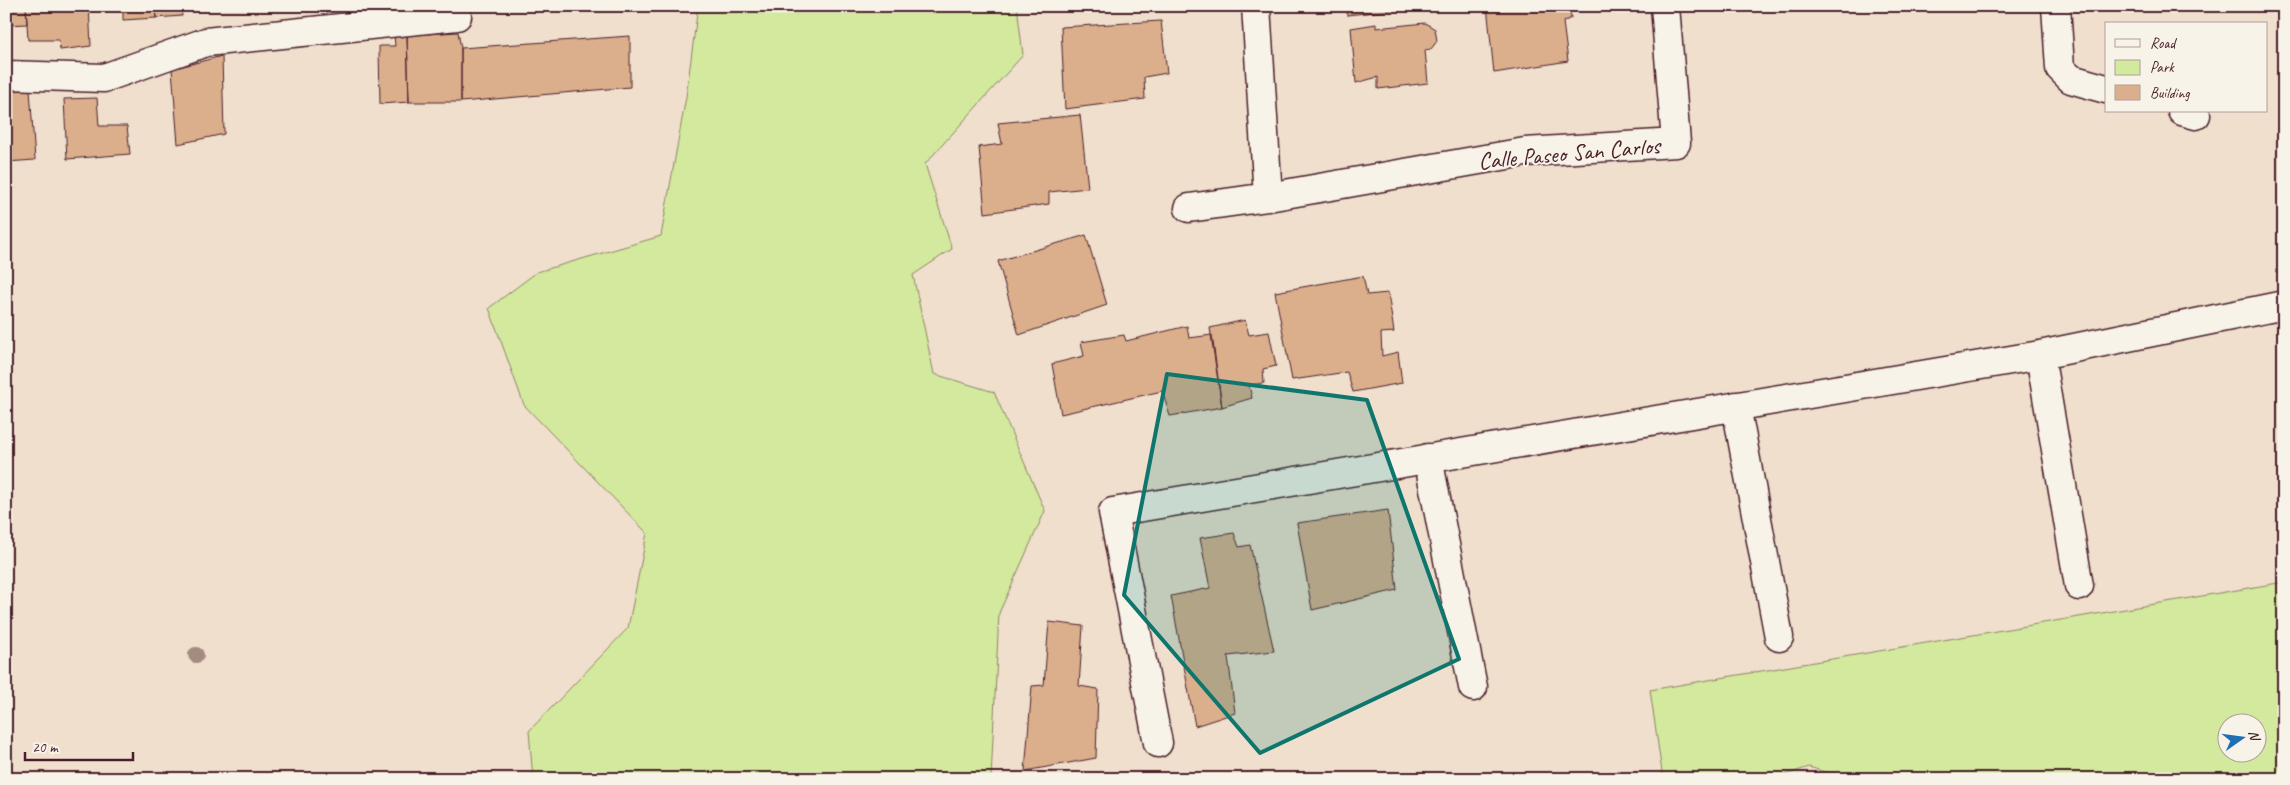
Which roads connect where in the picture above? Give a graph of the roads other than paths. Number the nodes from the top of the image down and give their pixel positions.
1 (1256, 6) edge
2 (1665, 6) edge
3 (2056, 6) edge
4 (457, 16) dead end
5 (6, 74) edge
6 (2105, 89) edge
7 (1268, 198) junction
8 (1189, 208) dead end
9 (2284, 305) edge
10 (2040, 355) junction
11 (1736, 406) junction
12 (1428, 458) junction
13 (2079, 586) dead end
14 (1779, 637) dead end
15 (1473, 687) dead end
16 (1158, 743) dead end

1 - 7 street
2 - 7 street, Calle Paseo San Carlos
3 - 6 street
4 - 5 street
7 - 8 street, Calle Paseo San Carlos
9 - 10 street
10 - 11 street
10 - 13 street
11 - 12 street
11 - 14 street
12 - 15 street
12 - 16 street

